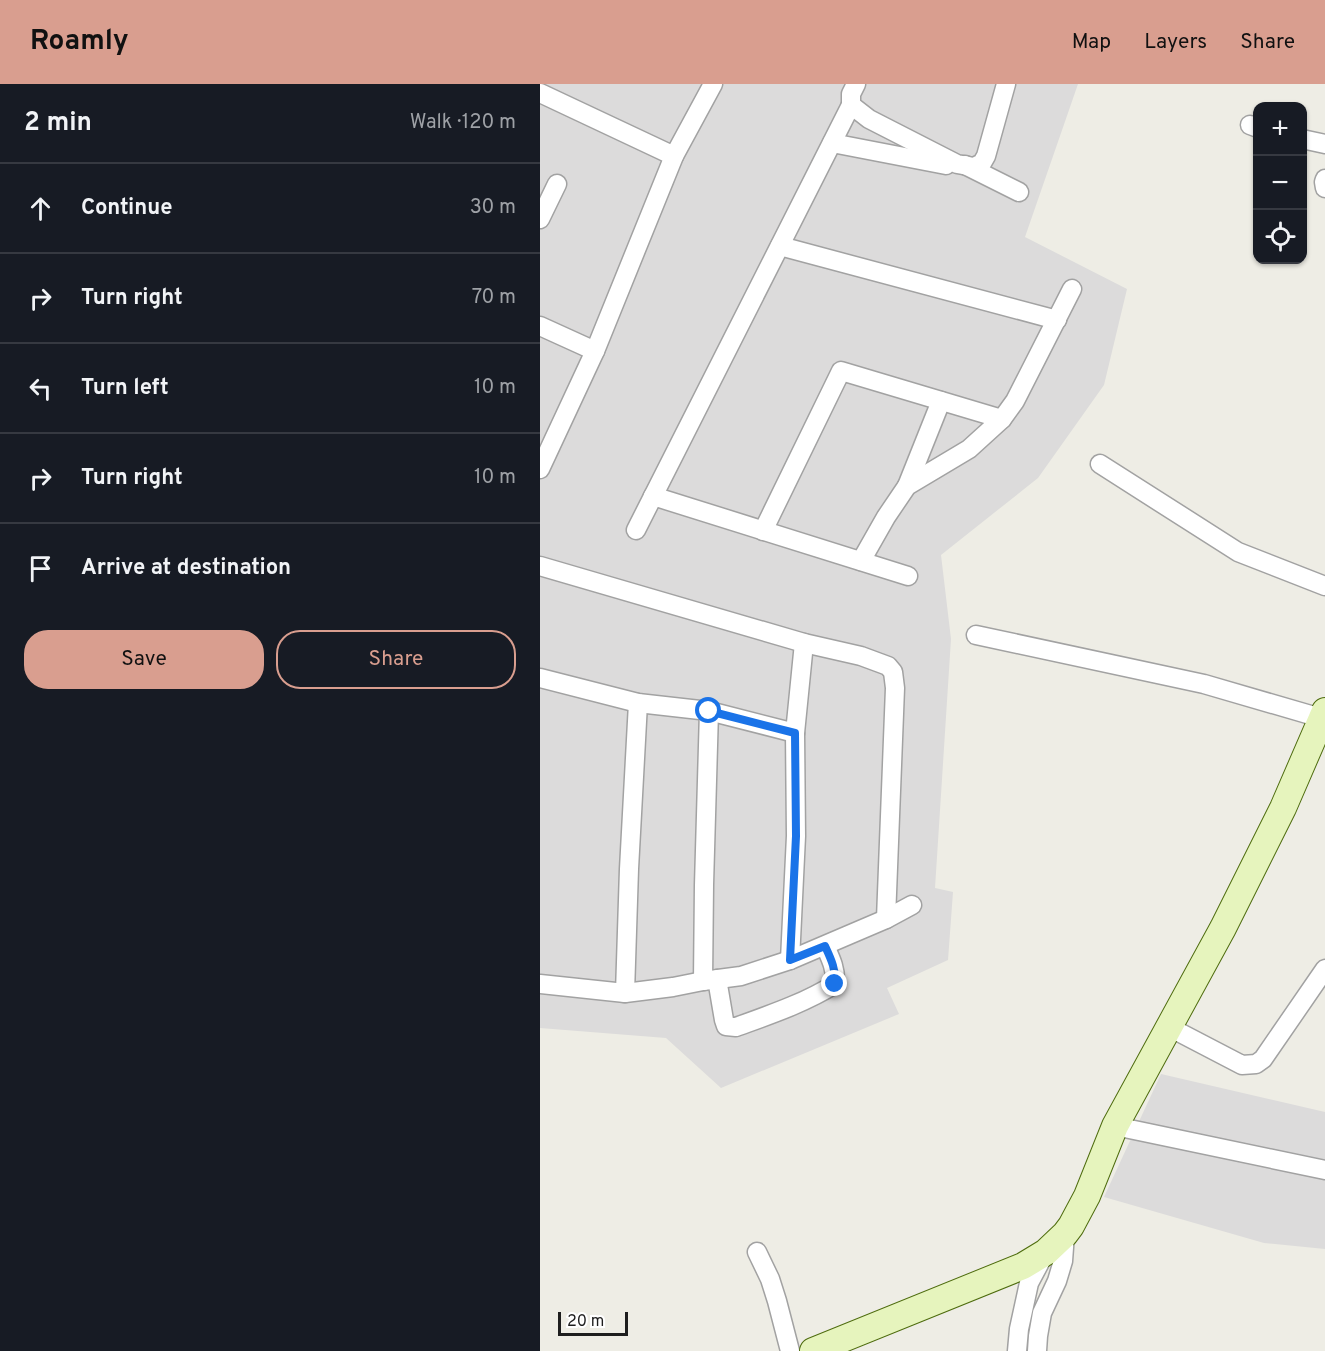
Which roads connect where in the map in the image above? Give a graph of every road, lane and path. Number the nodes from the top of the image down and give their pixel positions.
1 (713, 84) edge
2 (856, 84) edge
3 (1006, 84) edge
4 (540, 93) edge
5 (851, 105) junction
6 (1307, 140) edge
7 (832, 143) junction
8 (1325, 144) edge
9 (674, 156) junction
10 (961, 165) junction
11 (1325, 179) edge
12 (557, 184) dead end
13 (1325, 188) edge
14 (1019, 192) dead end
15 (542, 212) edge
16 (780, 246) junction
17 (1072, 289) dead end
18 (1057, 320) junction
19 (540, 326) edge
20 (595, 351) junction
21 (940, 401) junction
22 (1002, 419) junction
23 (1100, 464) dead end
24 (540, 469) edge
25 (907, 486) junction
26 (653, 496) junction
27 (636, 530) dead end
28 (764, 531) junction
29 (861, 561) junction
30 (540, 566) edge
31 (908, 576) dead end
32 (1325, 586) edge
33 (976, 635) dead end
34 (804, 643) junction
35 (540, 678) edge
36 (638, 703) junction
37 (709, 711) junction
38 (1323, 714) edge
39 (795, 733) junction
40 (912, 905) dead end
41 (886, 919) junction
42 (825, 946) junction
43 (790, 960) junction
44 (1325, 969) edge
45 (710, 980) junction
46 (540, 984) edge
47 (625, 993) junction
48 (1169, 1027) junction
49 (1115, 1126) junction
50 (1325, 1170) edge
51 (1065, 1234) junction
52 (757, 1252) dead end
53 (1046, 1252) junction
54 (790, 1351) edge
55 (813, 1351) edge
56 (1017, 1351) edge
57 (1037, 1351) edge

1 - 9 street
2 - 5 street
3 - 10 street
4 - 9 street
5 - 7 street
5 - 10 street
6 - 8 street
7 - 10 street
7 - 16 street
9 - 20 street
10 - 14 street
11 - 13 street
12 - 15 street
16 - 18 street
16 - 26 street
17 - 18 street
18 - 22 street
19 - 20 street
20 - 24 street
21 - 22 street
21 - 25 street
21 - 28 street
22 - 25 street
23 - 32 street
25 - 29 street
26 - 27 street
26 - 28 street
28 - 29 street
29 - 31 street
30 - 34 street
33 - 38 street
34 - 39 street
34 - 41 street
35 - 36 street
36 - 37 street
36 - 47 street
37 - 39 street
37 - 45 street
38 - 48 street
39 - 43 street
40 - 41 street
41 - 42 street
42 - 43 street
42 - 45 street
43 - 45 street
44 - 48 street
45 - 47 street
46 - 47 street
48 - 49 street
49 - 50 street
49 - 51 street
51 - 53 street
51 - 57 street
52 - 54 street
53 - 55 street
53 - 56 street

